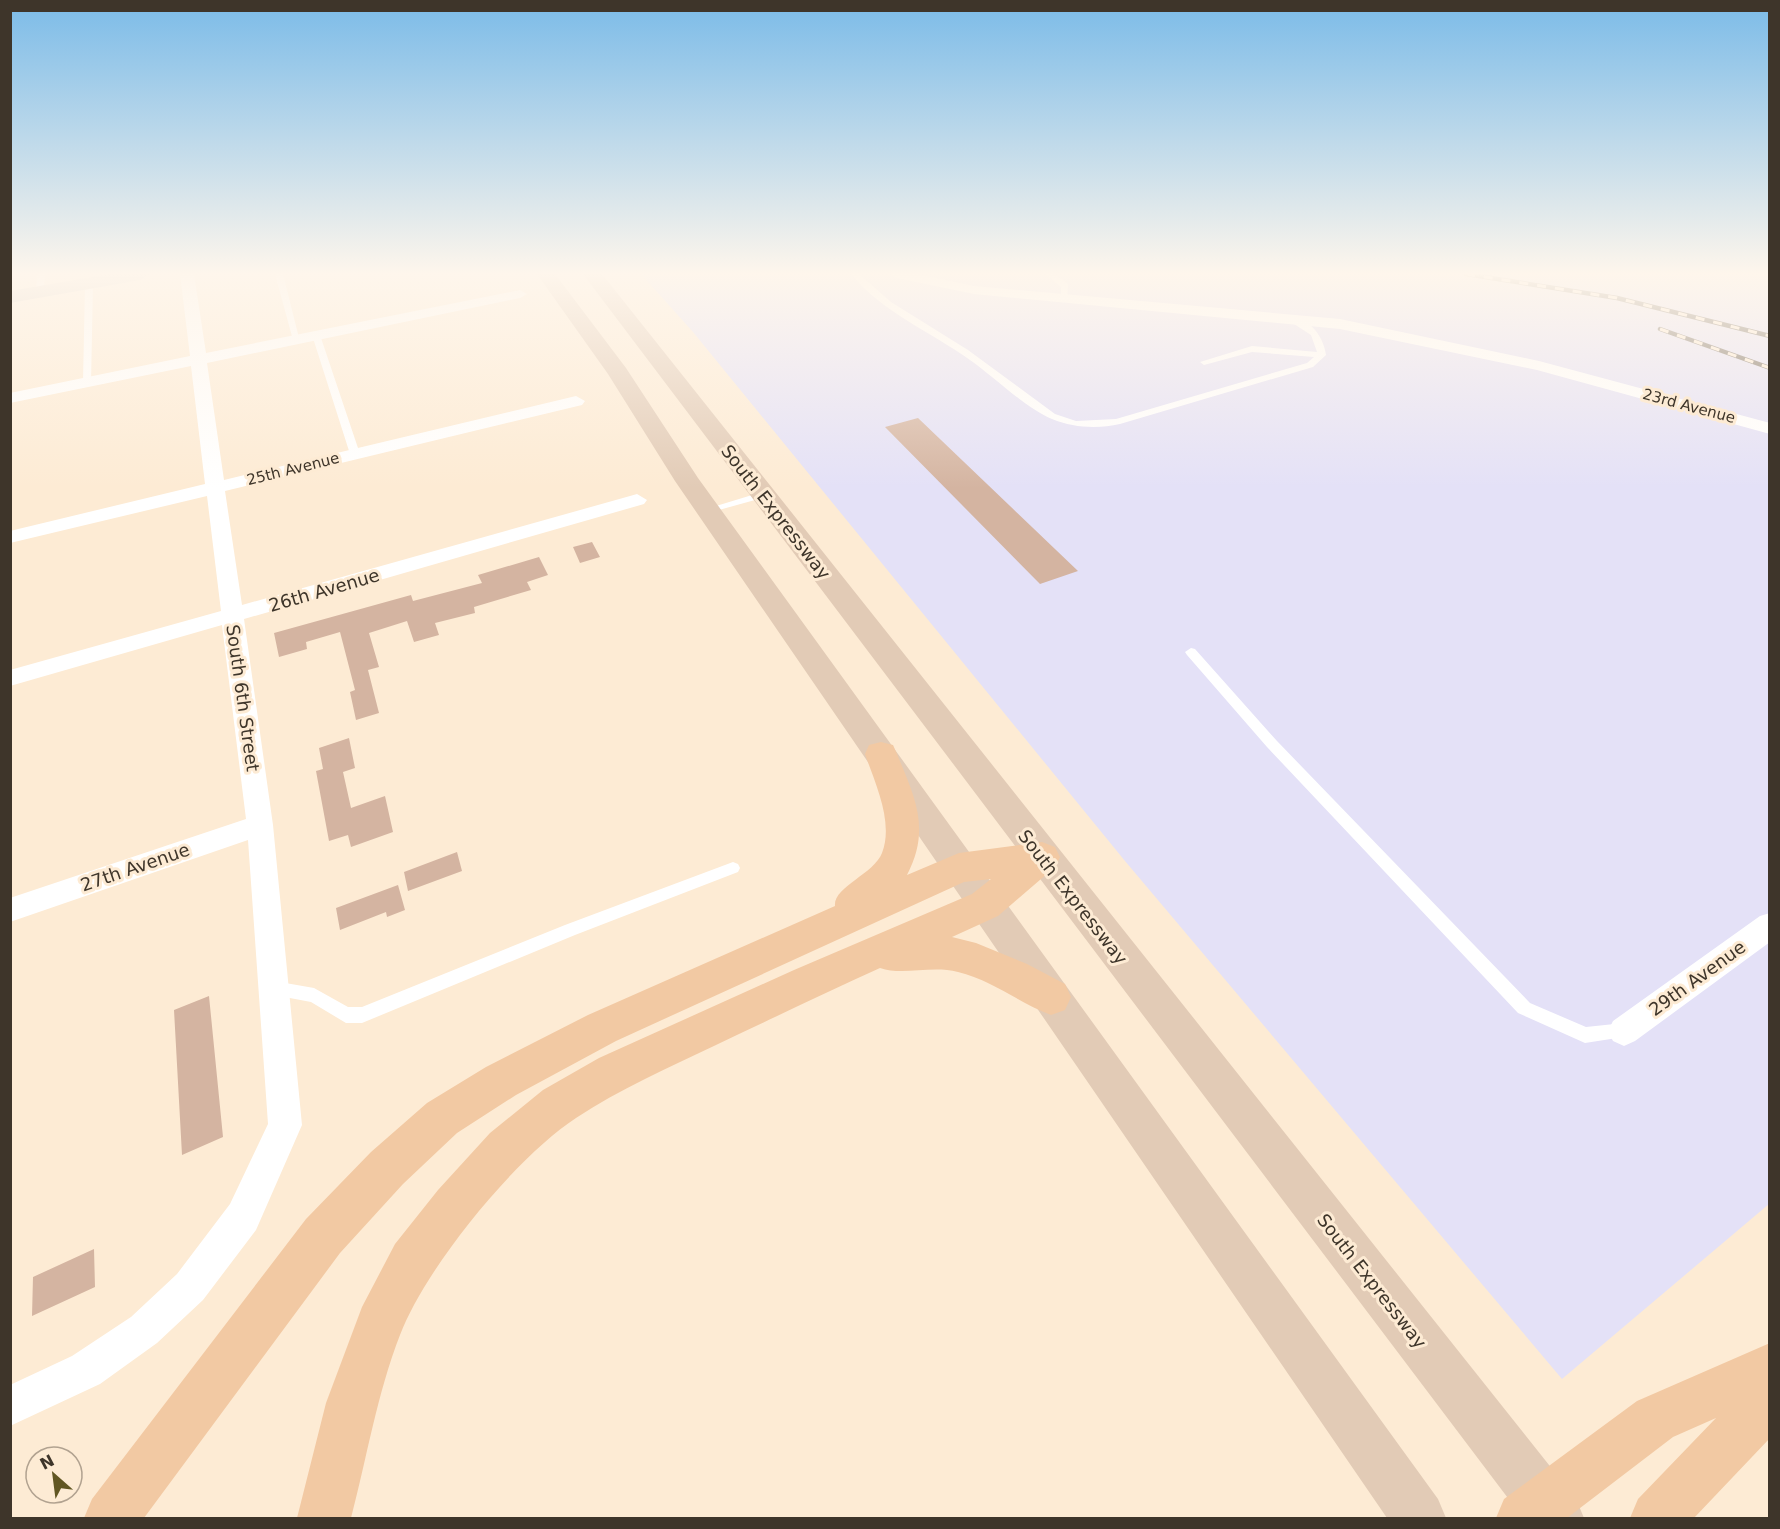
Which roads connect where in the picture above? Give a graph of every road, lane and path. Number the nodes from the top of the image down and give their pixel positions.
1 (88, 345) edge
2 (196, 345) edge
3 (271, 345) edge
4 (319, 345) edge
5 (592, 345) edge
6 (647, 345) edge
7 (956, 345) edge
8 (1321, 345) edge
9 (1441, 345) edge
10 (1322, 355) junction
11 (198, 360) junction
12 (1204, 362) dead end
13 (87, 383) junction
14 (10, 398) edge
15 (576, 400) dead end
16 (1770, 429) edge
17 (355, 454) junction
18 (214, 488) junction
19 (762, 495) junction
20 (637, 500) dead end
21 (708, 510) junction
22 (10, 537) edge
23 (232, 616) junction
24 (1191, 652) dead end
25 (10, 678) edge
26 (881, 754) junction
27 (260, 825) junction
28 (1042, 857) junction
29 (733, 868) dead end
30 (959, 868) junction
31 (986, 904) junction
32 (10, 910) edge
33 (1770, 925) edge
34 (769, 954) junction
35 (808, 982) junction
36 (274, 988) junction
37 (1051, 997) junction
38 (1624, 1031) joint
39 (1770, 1368) edge
40 (1770, 1400) edge
41 (10, 1406) edge
42 (111, 1518) edge
43 (324, 1518) edge
44 (1419, 1518) edge
45 (1523, 1518) edge
46 (1557, 1518) edge
47 (1657, 1518) edge

1 - 13 lane
2 - 11 street, South 6th Street
3 - 11 street
4 - 17 lane
5 - 21 main road
6 - 19 main road, South Expressway
7 - 10 lane
8 - 10 lane
9 - 16 street, 23rd Avenue
10 - 12 lane
11 - 13 street
11 - 18 street, South 6th Street
13 - 14 street
15 - 17 street, 25th Avenue
17 - 18 street, 25th Avenue
18 - 22 street, 25th Avenue
18 - 23 street, South 6th Street
19 - 21 lane
19 - 28 main road, South Expressway
20 - 23 street, 26th Avenue
21 - 26 main road
23 - 25 street, 26th Avenue
23 - 27 street, South 6th Street
24 - 38 lane
26 - 30 main road
26 - 34 highway
27 - 32 street, 27th Avenue
27 - 36 street, South 6th Street
28 - 30 highway
28 - 31 highway
28 - 46 main road, South Expressway
29 - 36 lane
30 - 31 main road
30 - 34 highway
31 - 35 highway
31 - 37 main road
33 - 38 street, 29th Avenue
34 - 42 highway
35 - 37 highway
35 - 43 highway
36 - 41 street, South 6th Street
37 - 44 main road
39 - 45 highway
40 - 47 highway

